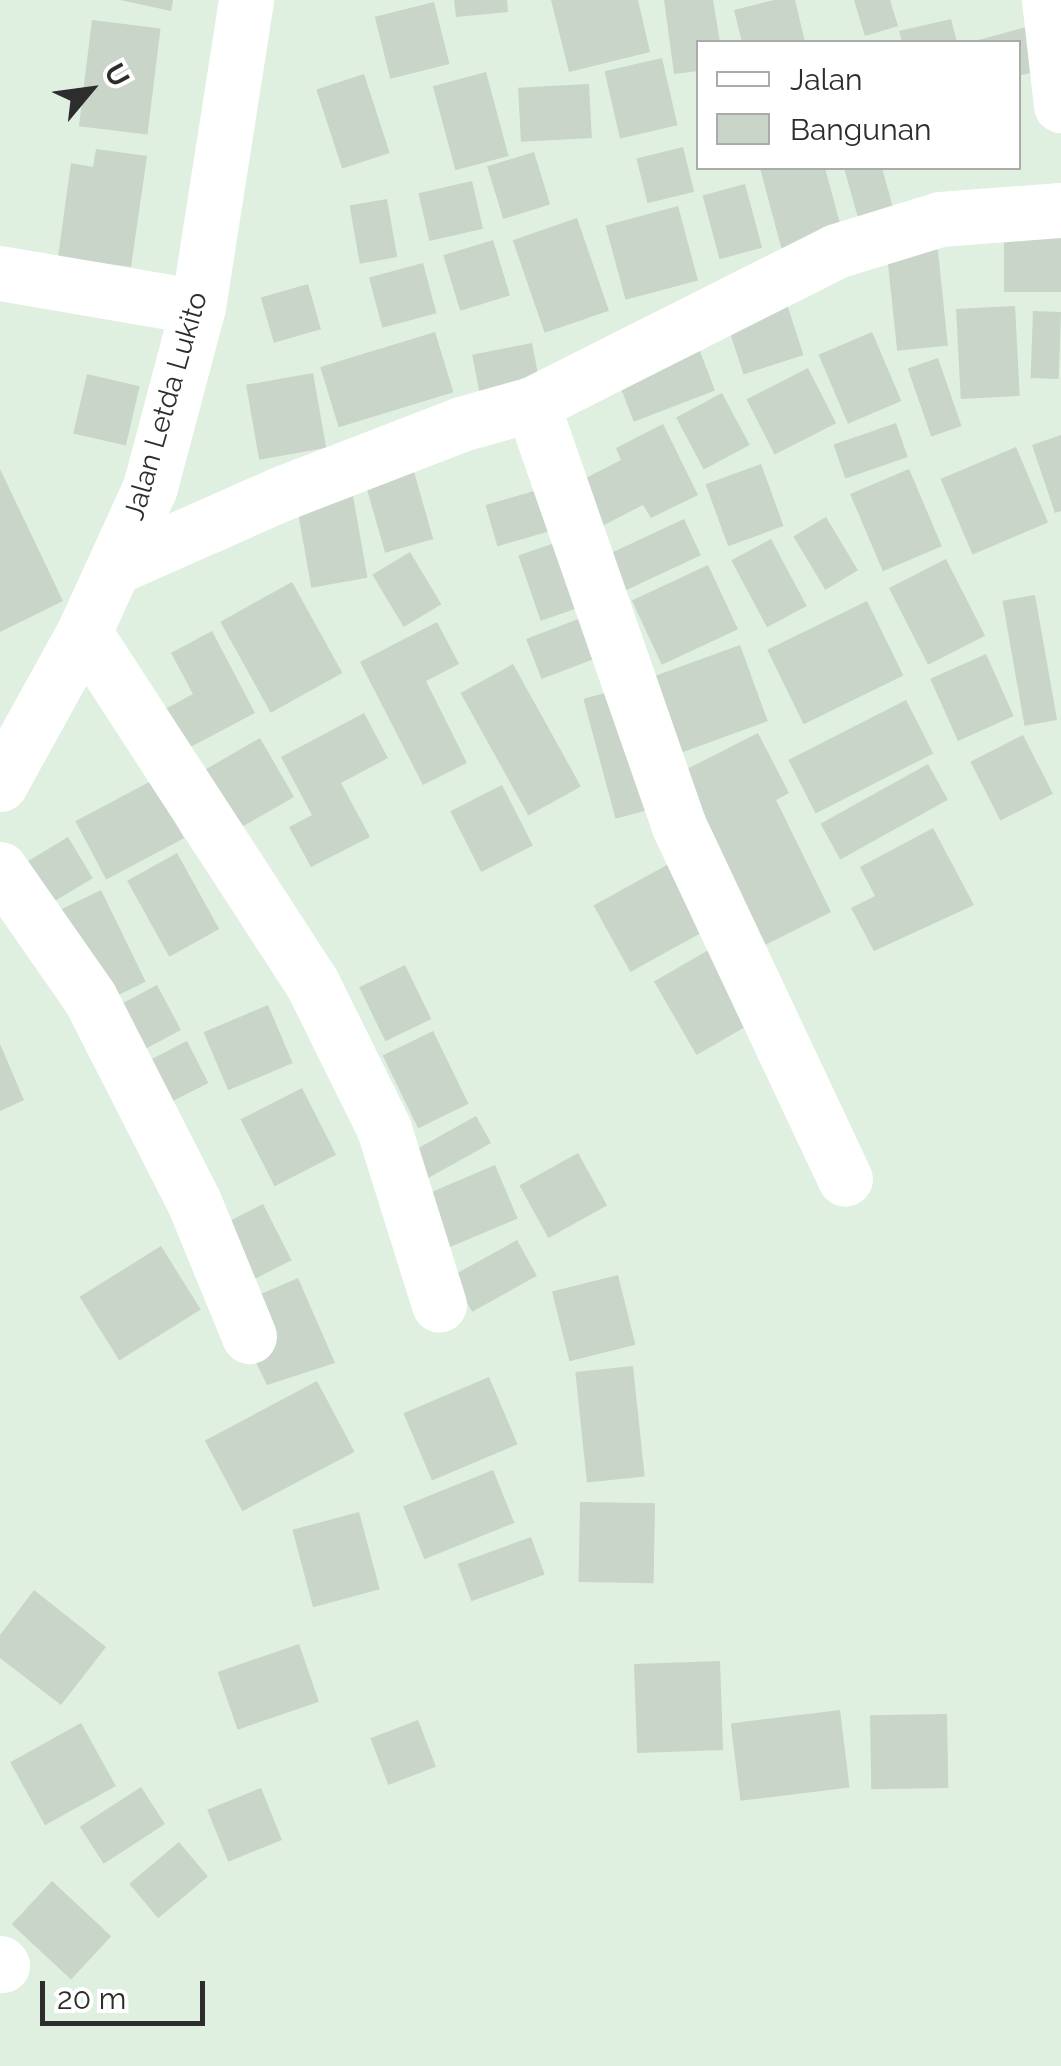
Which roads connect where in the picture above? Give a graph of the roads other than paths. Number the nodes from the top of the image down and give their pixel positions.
1 (246, 0) edge
2 (1049, 0) edge
3 (1061, 104) edge
4 (1061, 210) edge
5 (0, 272) edge
6 (198, 306) junction
7 (532, 404) junction
8 (117, 566) junction
9 (84, 632) junction
10 (0, 784) edge
11 (0, 869) edge
12 (845, 1179) dead end
13 (439, 1306) dead end
14 (249, 1336) dead end

1 - 6 street, Jalan Letda Lukito
2 - 3 street
4 - 7 street
5 - 6 street
6 - 8 street, Jalan Letda Lukito
7 - 8 street
7 - 12 street
8 - 9 street, Jalan Letda Lukito
9 - 10 street, Jalan Letda Lukito
9 - 13 street
11 - 14 street

